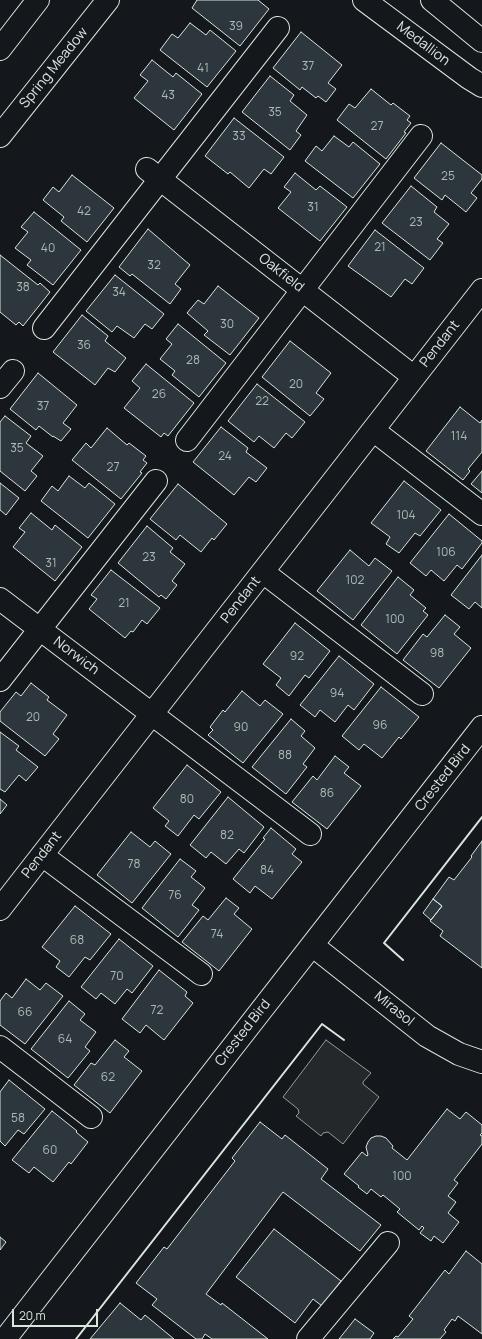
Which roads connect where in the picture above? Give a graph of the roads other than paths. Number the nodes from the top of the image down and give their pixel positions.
1 (38, 0) edge
2 (108, 0) edge
3 (364, 0) edge
4 (432, 0) edge
5 (278, 28) dead end
6 (482, 40) edge
7 (0, 49) edge
8 (482, 86) edge
9 (0, 136) edge
10 (421, 136) dead end
11 (154, 174) junction
12 (302, 290) junction
13 (482, 290) edge
14 (44, 328) dead end
15 (414, 377) junction
16 (373, 430) junction
17 (187, 440) dead end
18 (156, 481) dead end
19 (482, 514) edge
20 (263, 572) junction
21 (0, 599) edge
22 (40, 629) junction
23 (0, 680) edge
24 (422, 694) dead end
25 (152, 714) junction
26 (482, 727) edge
27 (310, 834) dead end
28 (42, 855) junction
29 (0, 909) edge
30 (312, 945) junction
31 (201, 974) dead end
32 (0, 1047) edge
33 (482, 1062) edge
34 (91, 1117) dead end
35 (388, 1243) dead end
36 (5, 1339) edge
37 (308, 1339) edge

1 - 7 street
2 - 9 street, Spring Meadow
3 - 8 street, Medallion
4 - 6 street
5 - 11 street
10 - 12 street
11 - 12 street, Oakfield
11 - 14 street
12 - 15 street, Oakfield
12 - 17 street
13 - 15 street, Pendant
15 - 16 street, Pendant
16 - 19 street
16 - 20 street, Pendant
18 - 22 street
20 - 24 street
20 - 25 street, Pendant
21 - 22 street, Norwich
22 - 23 street
22 - 25 street, Norwich
25 - 27 street, Norwich
25 - 28 street, Pendant
26 - 30 street, Crested Bird
28 - 29 street, Pendant
28 - 31 street
30 - 33 street, Mirasol
30 - 36 street, Crested Bird
32 - 34 street
35 - 37 street

